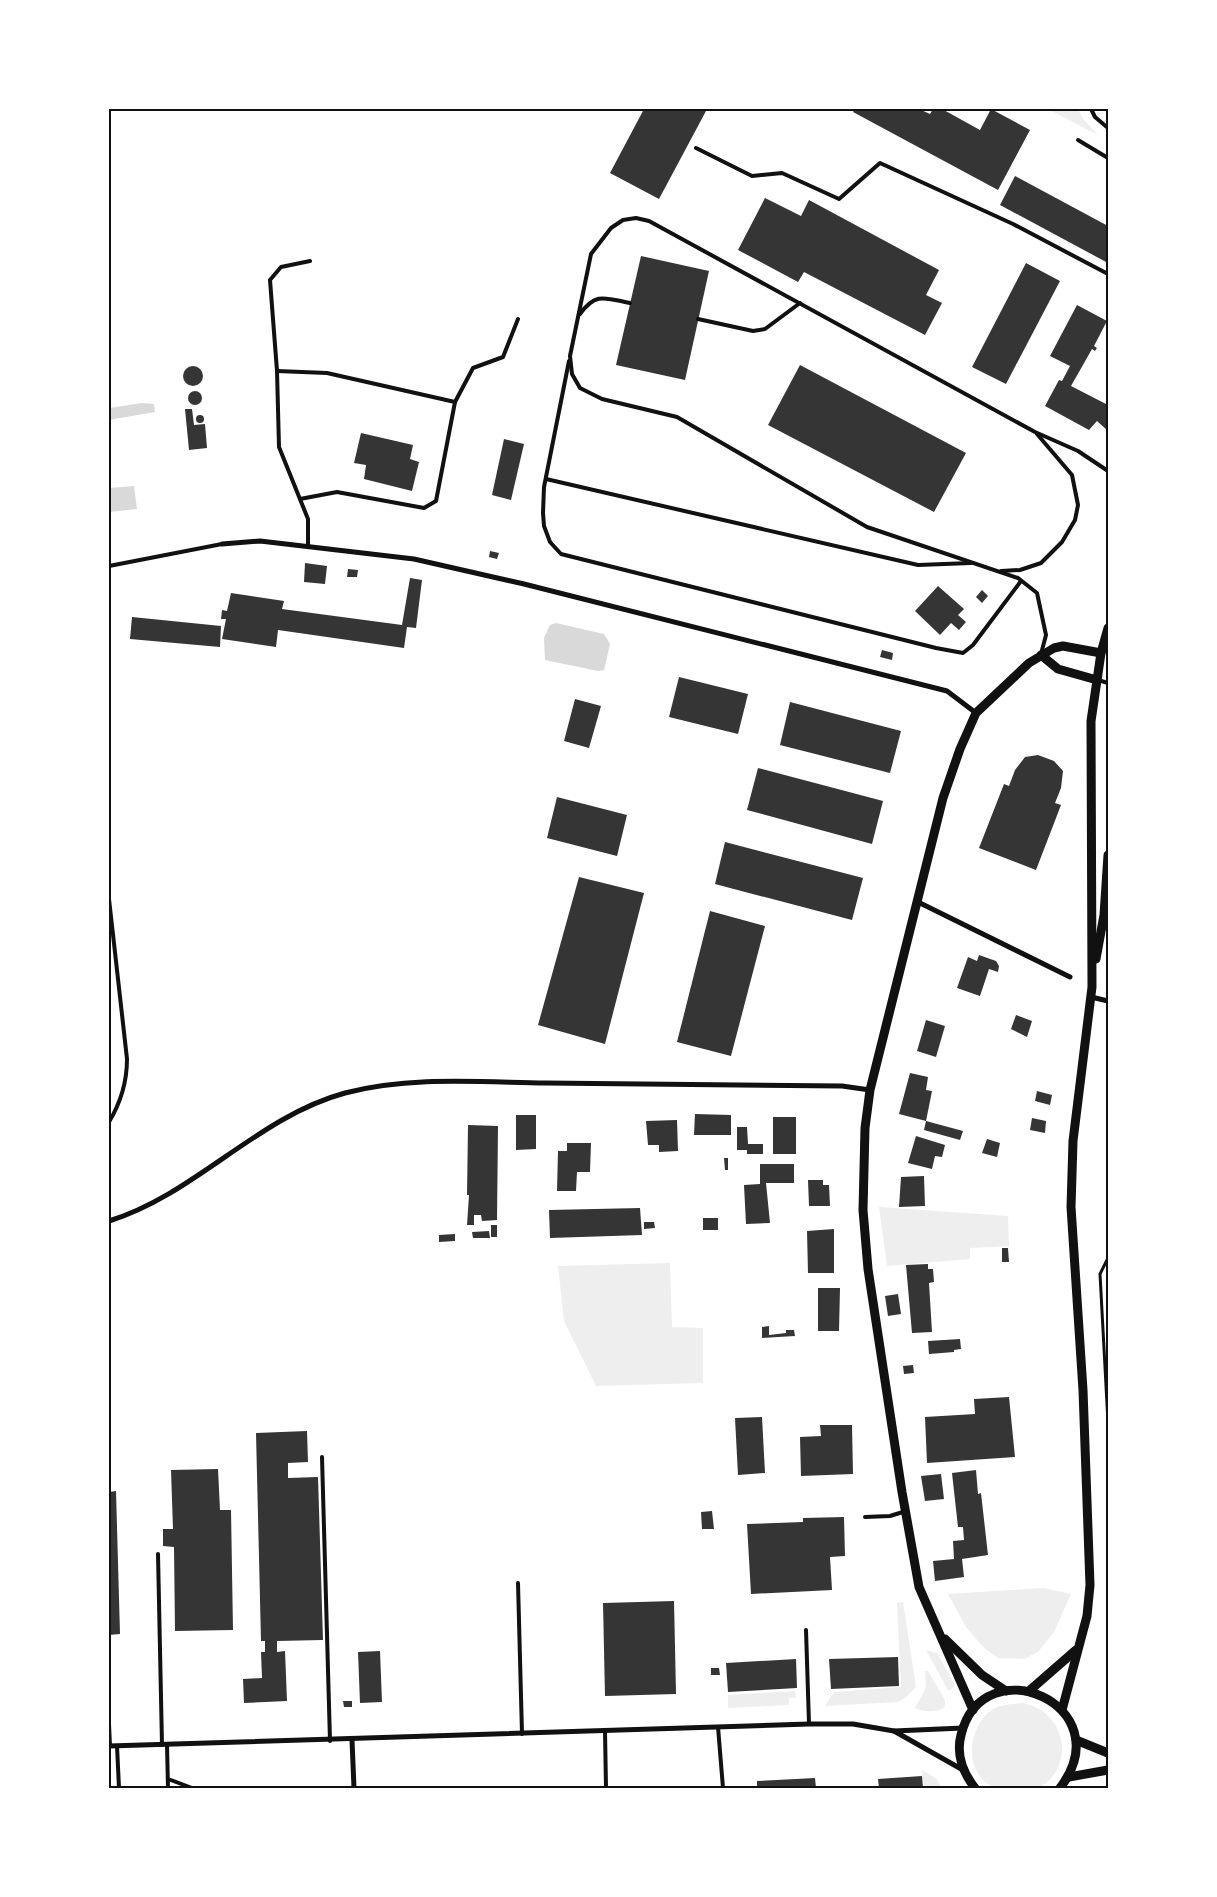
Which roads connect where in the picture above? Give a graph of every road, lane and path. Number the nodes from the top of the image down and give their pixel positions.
1 (1091, 109) edge
2 (1108, 128) edge
3 (1078, 140) dead end
4 (696, 148) dead end
5 (1108, 158) edge
6 (310, 261) dead end
7 (1108, 274) edge
8 (630, 303) dead end
9 (800, 303) junction
10 (578, 316) junction
11 (518, 318) dead end
12 (698, 319) dead end
13 (570, 356) junction
14 (277, 372) junction
15 (456, 402) junction
16 (1036, 432) junction
17 (1108, 471) edge
18 (546, 478) junction
19 (300, 499) junction
20 (222, 544) joint
21 (308, 545) junction
22 (975, 563) junction
23 (109, 566) edge
24 (999, 572) junction
25 (1021, 581) junction
26 (1108, 628) edge
27 (1105, 654) edge
28 (1041, 655) junction
29 (1097, 680) junction
30 (1108, 683) edge
31 (976, 713) junction
32 (1108, 855) edge
33 (109, 899) edge
34 (918, 902) junction
35 (1070, 977) dead end
36 (1092, 987) junction
37 (1091, 997) junction
38 (1108, 1001) edge
39 (870, 1090) junction
40 (109, 1122) edge
41 (109, 1221) edge
42 (1108, 1258) edge
43 (1108, 1423) edge
44 (322, 1457) dead end
45 (906, 1511) junction
46 (865, 1518) dead end
47 (158, 1554) dead end
48 (518, 1584) dead end
49 (806, 1630) dead end
50 (942, 1636) junction
51 (1076, 1650) junction
52 (1030, 1690) junction
53 (1006, 1691) junction
54 (973, 1710) junction
55 (1062, 1710) junction
56 (109, 1724) edge
57 (809, 1724) junction
58 (718, 1727) junction
59 (963, 1728) junction
60 (605, 1731) junction
61 (894, 1731) junction
62 (522, 1734) junction
63 (352, 1740) junction
64 (1076, 1740) junction
65 (330, 1741) junction
66 (165, 1745) junction
67 (109, 1746) edge
68 (117, 1746) junction
69 (1108, 1753) edge
70 (963, 1770) junction
71 (1108, 1770) edge
72 (1069, 1777) junction
73 (168, 1778) junction
74 (119, 1788) edge
75 (168, 1788) edge
76 (192, 1788) edge
77 (354, 1788) edge
78 (606, 1788) edge
79 (723, 1788) edge
80 (975, 1788) edge
81 (1060, 1788) edge

1 - 2 lane
3 - 5 lane
4 - 7 lane
6 - 14 lane
8 - 10 lane
9 - 10 lane
9 - 12 lane
9 - 16 lane
10 - 13 lane
11 - 15 lane
13 - 18 lane
13 - 22 lane
14 - 15 lane
14 - 19 lane
15 - 19 lane
16 - 17 lane
16 - 24 lane
18 - 22 lane
18 - 25 lane
19 - 21 lane
20 - 21 street
20 - 23 lane
21 - 31 street
22 - 24 lane
24 - 25 lane
25 - 28 lane
26 - 27 street
27 - 28 street
27 - 29 street
28 - 29 street
28 - 31 street
29 - 30 lane
29 - 36 street
31 - 34 street
32 - 36 street
33 - 40 lane
34 - 35 street
34 - 39 street
36 - 37 street
37 - 38 street
37 - 51 street
39 - 41 street
39 - 45 street
42 - 43 path
44 - 65 lane
45 - 46 lane
45 - 50 street
47 - 66 lane
48 - 62 lane
49 - 57 lane
50 - 53 street
50 - 54 street
51 - 52 street
51 - 55 street
52 - 53 street
52 - 55 street
53 - 54 street
54 - 59 street
55 - 64 street
56 - 67 lane
57 - 58 street
57 - 61 street
58 - 60 street
58 - 79 lane
59 - 61 street
59 - 70 street
60 - 62 street
60 - 78 lane
61 - 70 street
62 - 63 street
63 - 65 street
63 - 77 street
64 - 69 street
64 - 72 street
65 - 66 street
66 - 68 street
66 - 73 lane
67 - 68 street
68 - 74 lane
70 - 80 street
71 - 72 street
72 - 81 street
73 - 75 lane
73 - 76 lane

